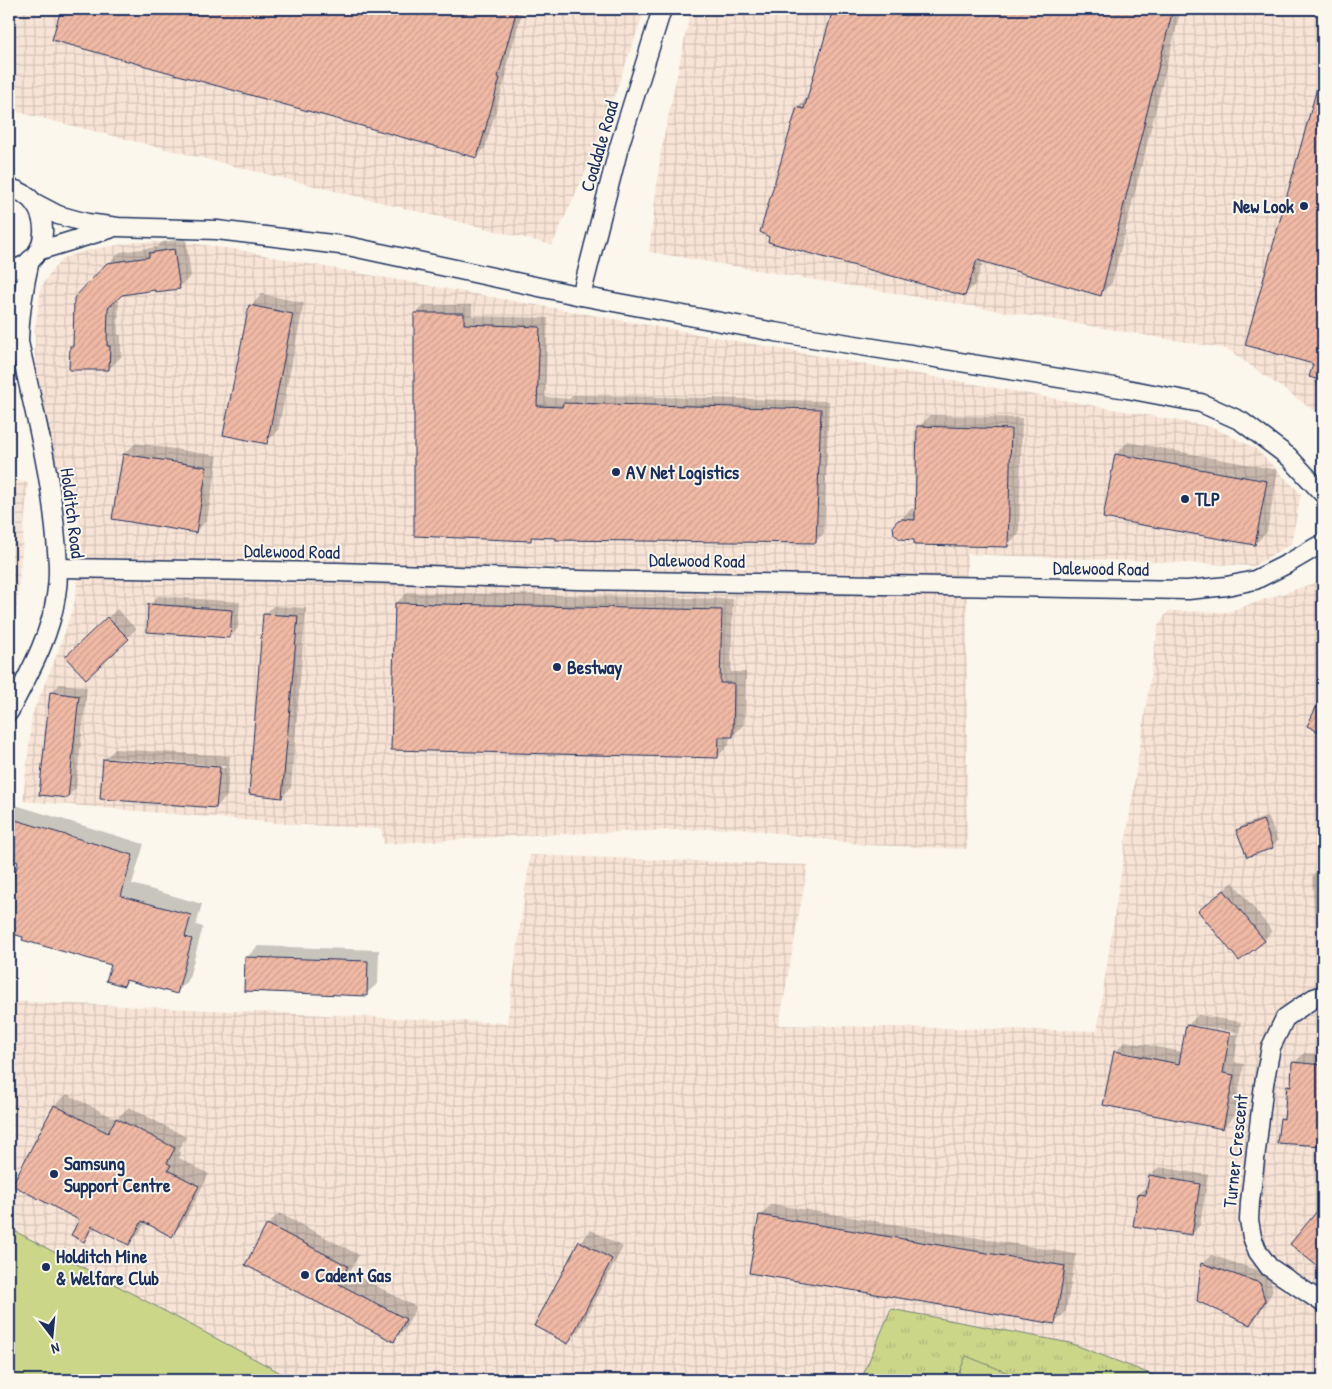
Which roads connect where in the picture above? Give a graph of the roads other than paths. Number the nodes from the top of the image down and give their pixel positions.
1 (662, 9) edge
2 (9, 179) edge
3 (9, 188) edge
4 (31, 199) junction
5 (118, 227) junction
6 (34, 255) junction
7 (9, 270) edge
8 (581, 296) junction
9 (9, 320) edge
10 (19, 342) junction
11 (1323, 494) edge
12 (1323, 543) edge
13 (59, 568) junction
14 (9, 712) edge
15 (1323, 995) edge
16 (1323, 1303) edge

1 - 8 street, Coaldale Road
2 - 4 street
3 - 4 street
4 - 5 street
4 - 6 street, Holditch Road
5 - 6 street
5 - 8 street
6 - 7 street
6 - 10 street, Holditch Road
8 - 11 street
9 - 10 street, Holditch Road
10 - 13 street, Holditch Road
12 - 13 street, Dalewood Road
13 - 14 street, Holditch Road
15 - 16 street, Turner Crescent

